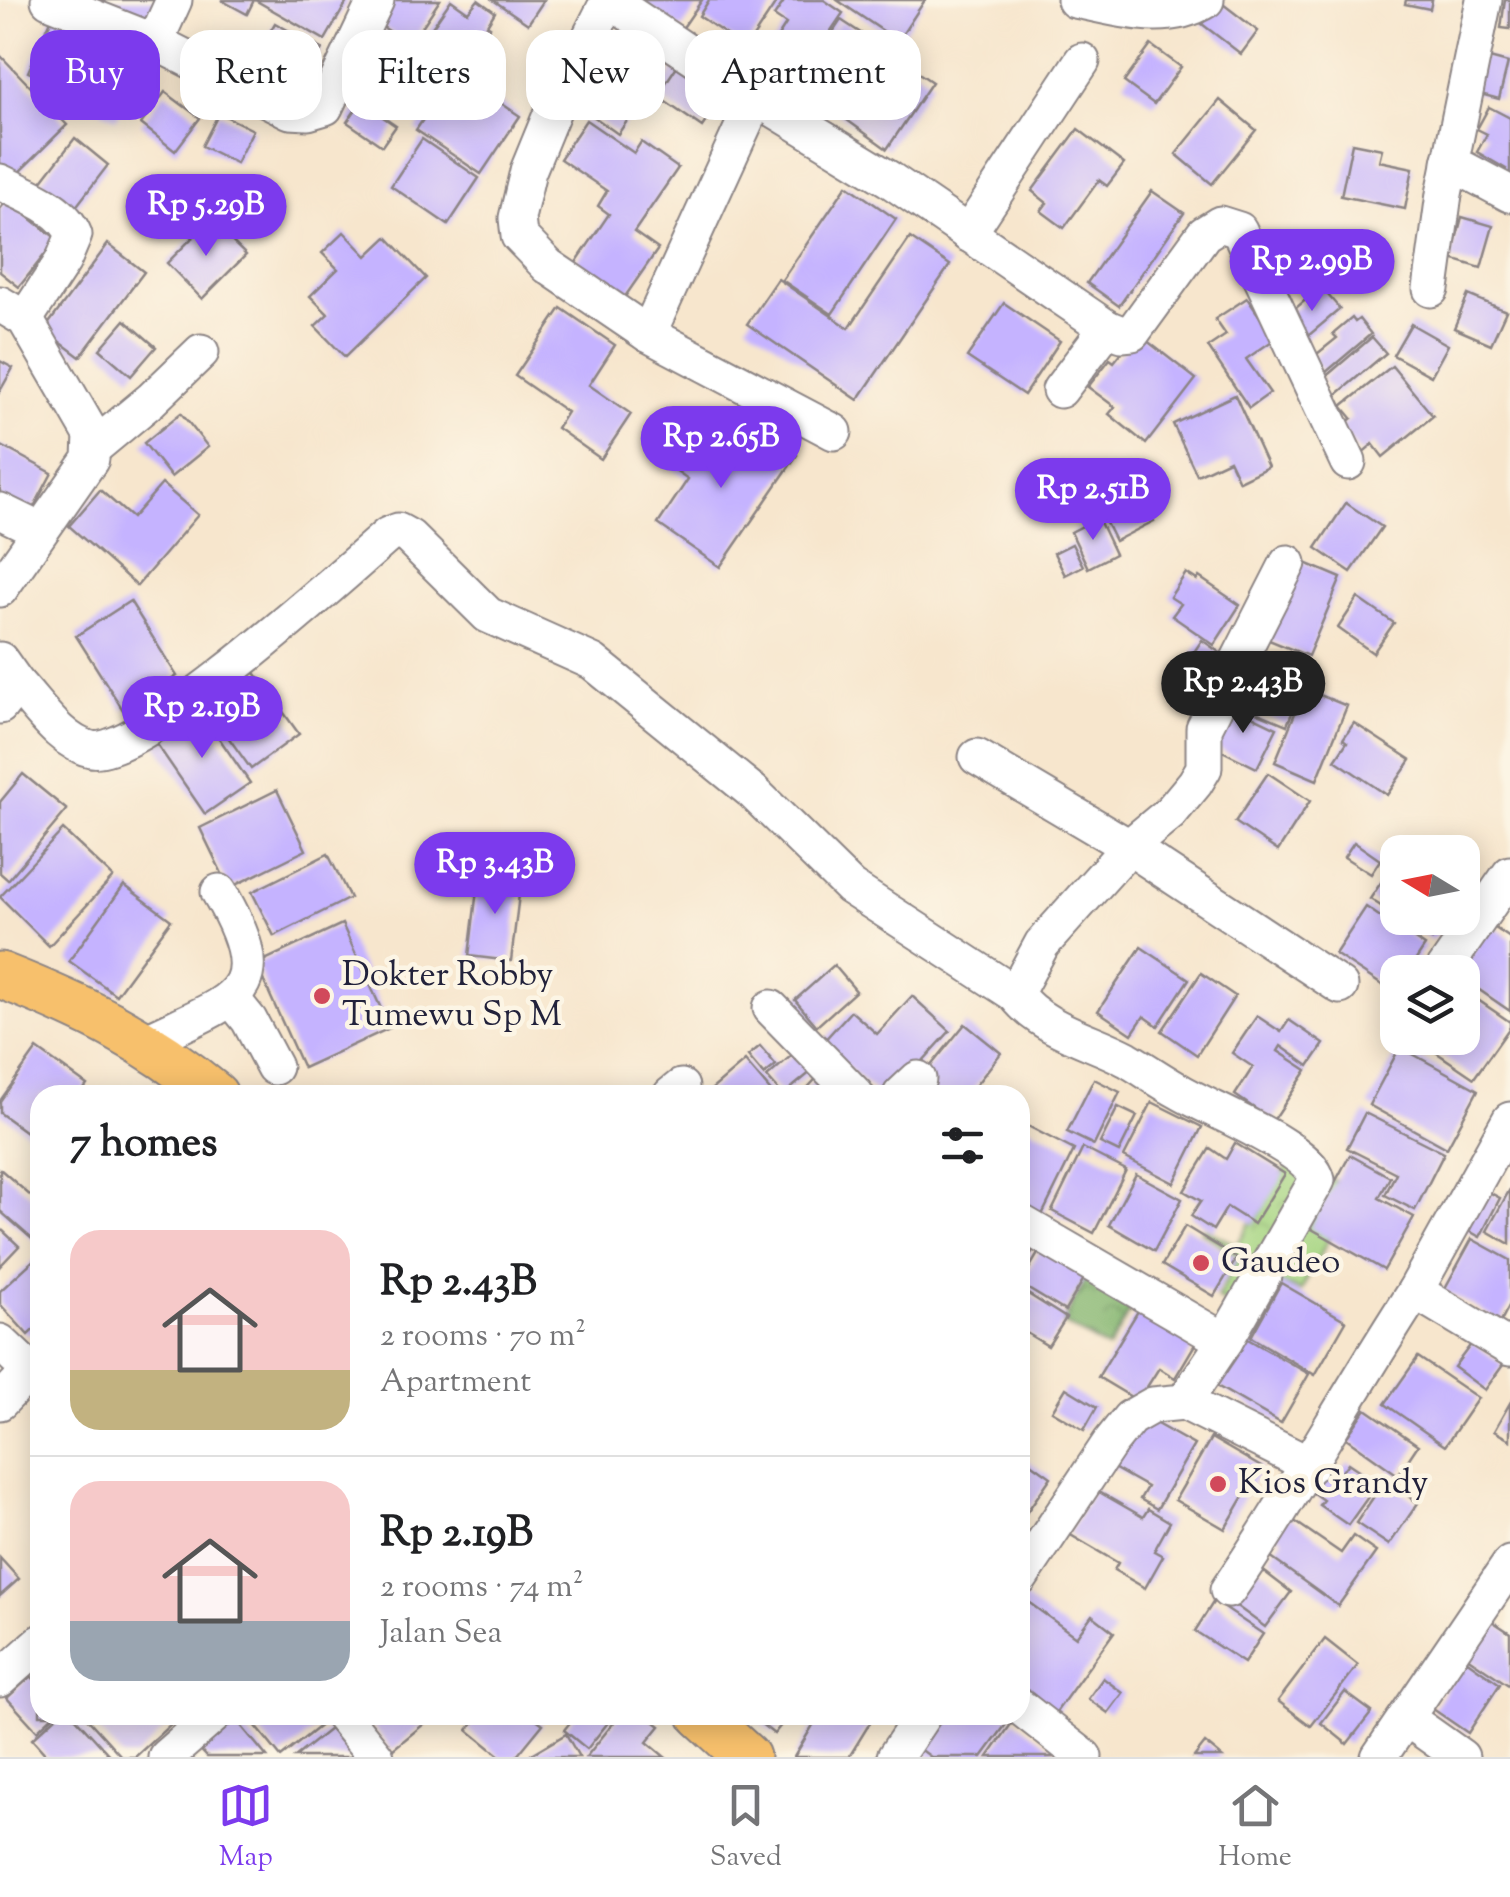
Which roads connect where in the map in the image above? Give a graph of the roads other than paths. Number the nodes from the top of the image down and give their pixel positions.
1 (49, 0) edge
2 (174, 0) edge
3 (376, 0) edge
4 (609, 0) edge
5 (1076, 0) edge
6 (1206, 0) edge
7 (1484, 0) edge
8 (125, 30) edge
9 (160, 31) edge
10 (160, 45) edge
11 (685, 51) edge
12 (1082, 61) dead end
13 (746, 120) edge
14 (792, 120) edge
15 (1450, 162) junction
16 (0, 182) edge
17 (1510, 194) edge
18 (968, 234) junction
19 (1431, 289) dead end
20 (13, 312) edge
21 (1107, 328) junction
22 (648, 334) junction
23 (201, 352) dead end
24 (1060, 390) dead end
25 (834, 432) dead end
26 (93, 448) junction
27 (1348, 462) dead end
28 (0, 511) edge
29 (39, 530) junction
30 (1288, 563) dead end
31 (0, 589) edge
32 (6, 683) edge
33 (977, 757) dead end
34 (1130, 847) junction
35 (1510, 874) edge
36 (219, 892) dead end
37 (1454, 955) edge
38 (0, 976) edge
39 (1340, 986) dead end
40 (1016, 994) junction
41 (232, 999) junction
42 (771, 1008) dead end
43 (145, 1042) junction
44 (274, 1068) dead end
45 (203, 1085) edge
46 (846, 1085) edge
47 (1510, 1120) edge
48 (1030, 1228) edge
49 (1415, 1291) junction
50 (1225, 1341) junction
51 (0, 1342) edge
52 (1510, 1348) edge
53 (30, 1370) edge
54 (30, 1379) edge
55 (0, 1402) edge
56 (1184, 1402) junction
57 (1310, 1466) junction
58 (1030, 1563) edge
59 (1510, 1564) edge
60 (1228, 1590) dead end
61 (30, 1652) edge
62 (0, 1679) edge
63 (1030, 1715) edge
64 (1406, 1718) junction
65 (203, 1725) edge
66 (350, 1725) edge
67 (712, 1725) edge
68 (917, 1725) edge
69 (166, 1757) edge
70 (376, 1757) edge
71 (747, 1757) edge
72 (896, 1757) edge
73 (1084, 1757) edge
74 (1379, 1757) edge
75 (1461, 1757) edge

1 - 8 street
2 - 9 street
3 - 10 street
4 - 11 street
4 - 22 street
5 - 6 street
7 - 15 street
12 - 18 street
13 - 22 street
14 - 18 street
15 - 17 street
15 - 19 street
16 - 20 street
18 - 21 street
20 - 26 street
21 - 24 street
21 - 27 street
22 - 25 street
23 - 26 street
26 - 29 street
28 - 29 street
29 - 31 street
30 - 34 street
32 - 40 street
33 - 34 street
34 - 39 street
34 - 40 street
35 - 37 street
36 - 41 street
38 - 43 main road
40 - 50 street
41 - 43 street
41 - 44 street
42 - 46 street
43 - 45 main road
47 - 49 street
48 - 50 street
49 - 52 street
49 - 57 street
50 - 56 street
51 - 53 street
54 - 55 street
56 - 57 street
56 - 58 street
57 - 60 street
59 - 64 street
61 - 62 street
63 - 73 street
64 - 74 street
64 - 75 street
65 - 69 street
66 - 70 street
67 - 71 main road
68 - 72 street

